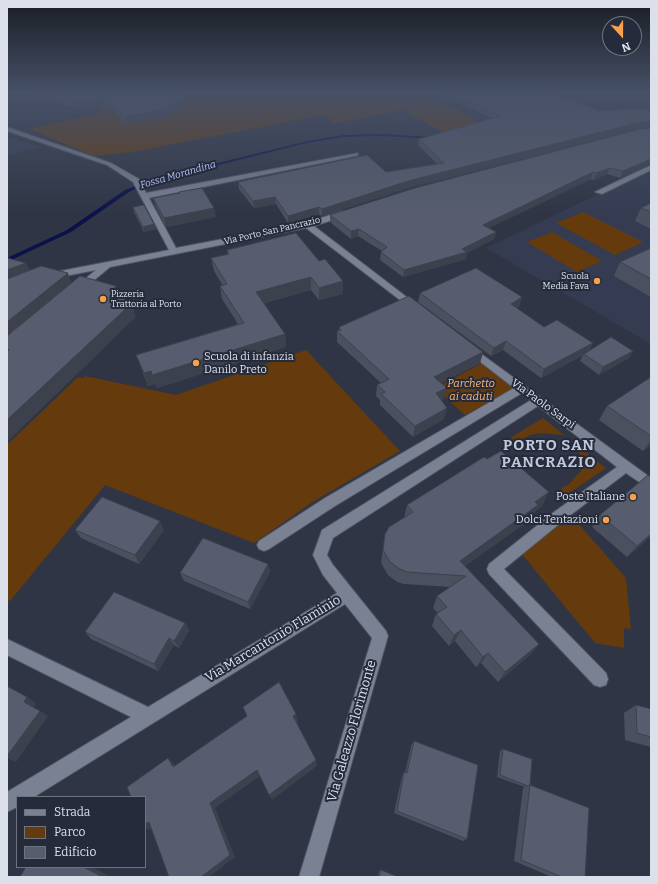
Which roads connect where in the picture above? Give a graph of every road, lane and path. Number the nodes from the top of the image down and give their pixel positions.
1 (25, 135) edge
2 (356, 154) dead end
3 (651, 166) edge
4 (599, 192) dead end
5 (145, 196) junction
6 (352, 210) edge
7 (308, 225) junction
8 (174, 252) junction
9 (108, 264) junction
10 (87, 268) junction
11 (94, 276) junction
12 (41, 277) edge
13 (71, 295) edge
14 (427, 316) edge
15 (459, 340) edge
16 (522, 388) junction
17 (538, 401) junction
18 (626, 467) junction
19 (651, 485) edge
20 (264, 545) dead end
21 (348, 594) junction
22 (7, 647) edge
23 (600, 679) dead end
24 (147, 716) junction
25 (18, 796) edge
26 (16, 797) edge
27 (7, 803) edge
28 (309, 877) edge

1 - 5 street
2 - 5 street
3 - 4 street
5 - 8 street
6 - 7 street, Via Porto San Pancrazio
7 - 8 street, Via Porto San Pancrazio
7 - 14 street
8 - 9 street, Via Porto San Pancrazio
9 - 10 street, Via Porto San Pancrazio
9 - 11 street
10 - 11 street
10 - 12 street, Via Porto San Pancrazio
11 - 13 street
15 - 16 street, Via Paolo Sarpi
16 - 17 street, Via Paolo Sarpi
16 - 20 street
17 - 18 street, Via Paolo Sarpi
17 - 21 street, Via Marcantonio Flaminio
18 - 19 street, Via Paolo Sarpi
18 - 23 street
21 - 24 street, Via Marcantonio Flaminio
21 - 28 street, Via Galeazzo Florimonte
22 - 24 street
24 - 25 street, Via Marcantonio Flaminio
26 - 27 street, Via Marcantonio Flaminio

